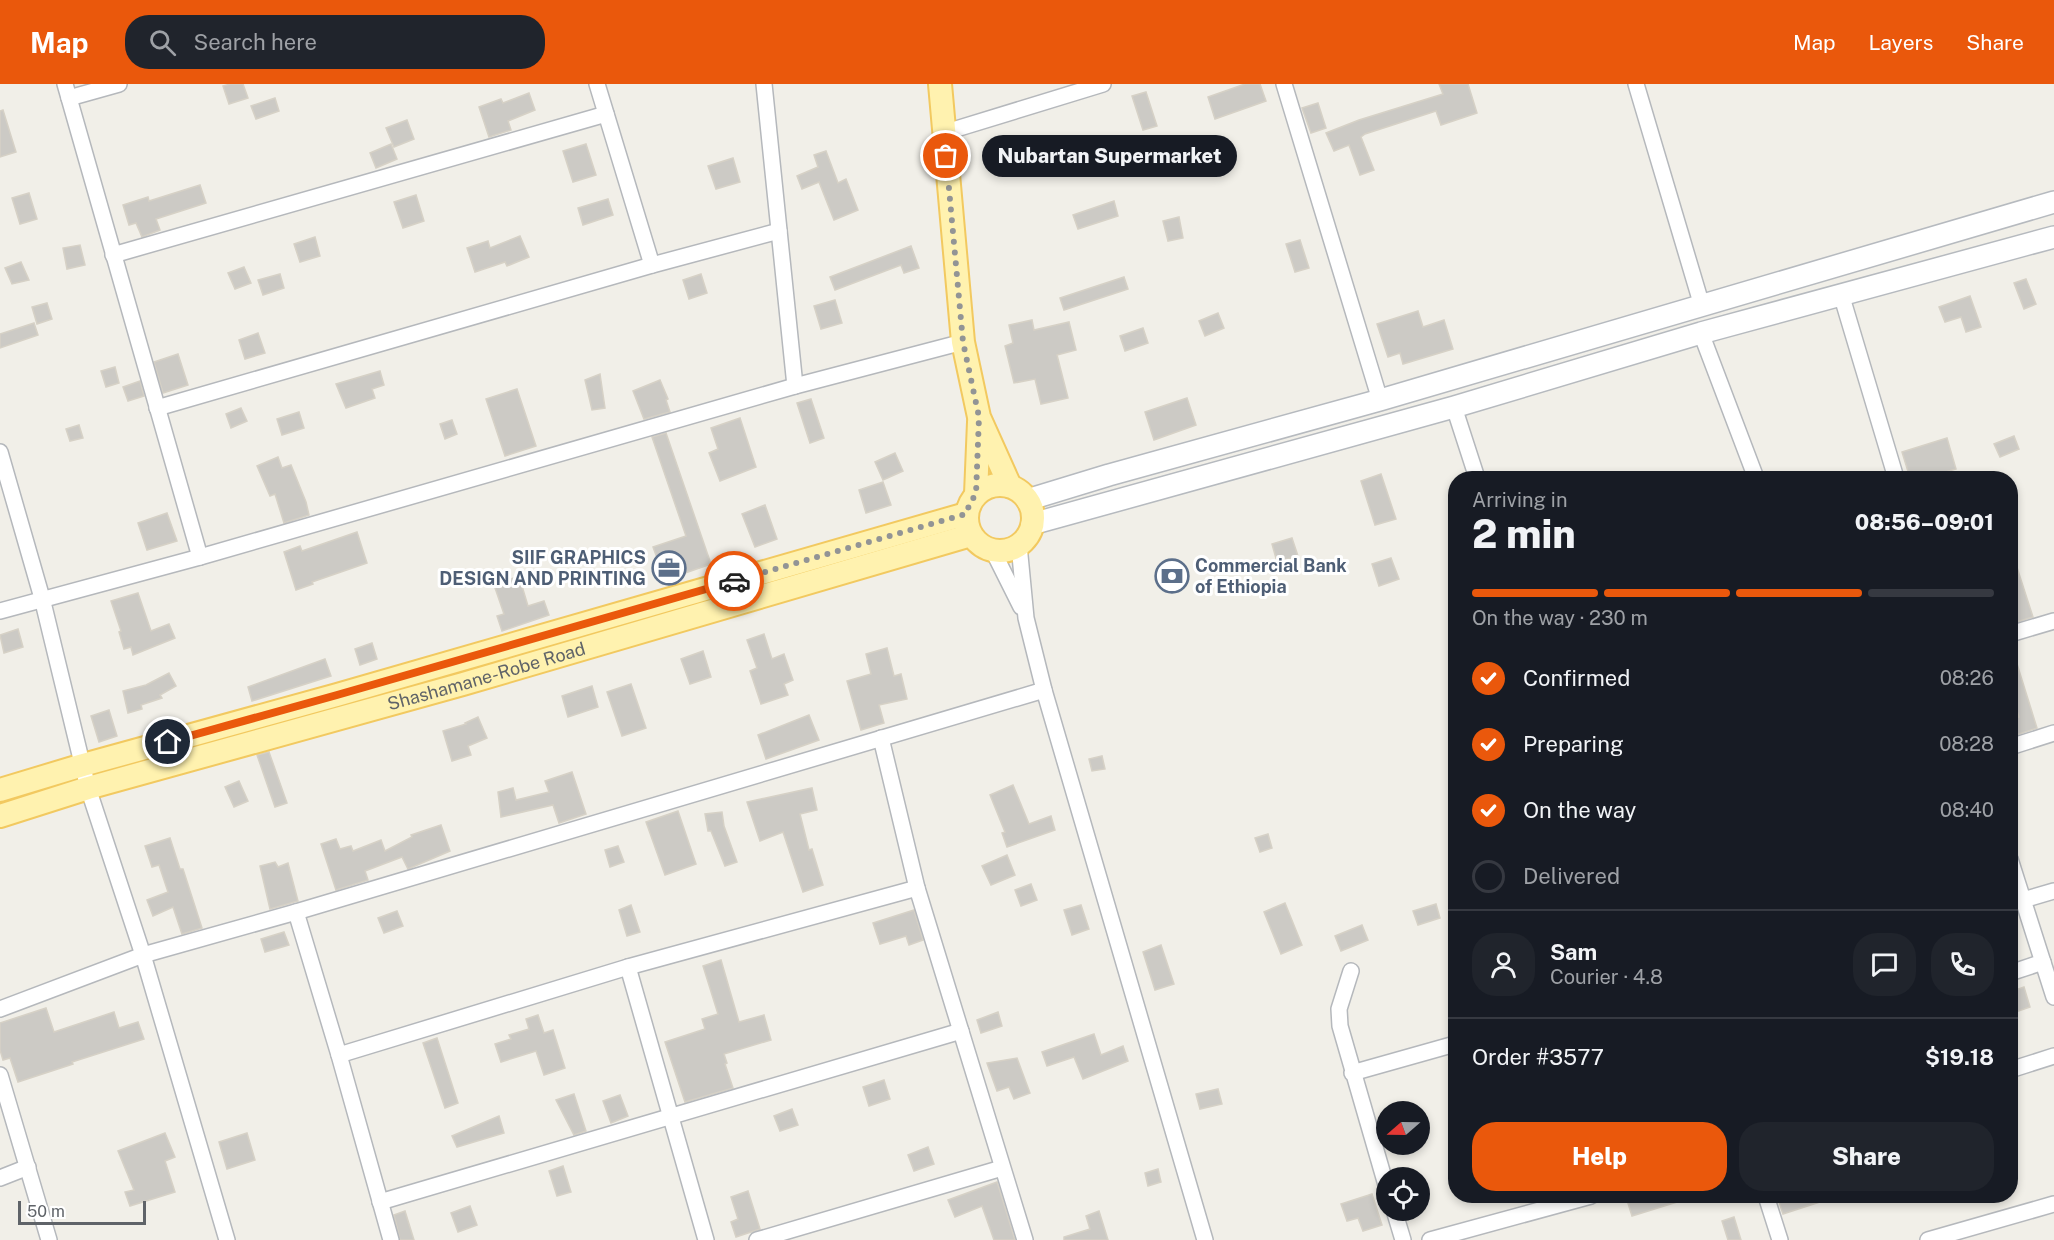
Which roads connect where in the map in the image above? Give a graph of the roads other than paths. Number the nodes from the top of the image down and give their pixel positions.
1 (119, 84) edge
2 (597, 84) edge
3 (764, 84) edge
4 (940, 84) edge
5 (1103, 84) edge
6 (1284, 84) edge
7 (1636, 84) edge
8 (67, 91) edge
9 (606, 114) junction
10 (943, 133) junction
11 (2054, 202) edge
12 (779, 231) junction
13 (2054, 237) edge
14 (113, 255) junction
15 (651, 265) junction
16 (1840, 294) junction
17 (1702, 306) junction
18 (1701, 333) junction
19 (963, 342) junction
20 (795, 386) junction
21 (1380, 400) junction
22 (1454, 407) junction
23 (157, 408) junction
24 (979, 417) junction
25 (0, 452) edge
26 (1475, 471) edge
27 (1753, 471) edge
28 (1894, 471) edge
29 (1019, 493) junction
30 (971, 514) junction
31 (1032, 524) junction
32 (1019, 545) junction
33 (993, 551) junction
34 (200, 557) junction
35 (42, 598) junction
36 (0, 611) edge
37 (1026, 618) junction
38 (2054, 621) edge
39 (2018, 632) edge
40 (1044, 690) junction
41 (2054, 733) edge
42 (881, 738) junction
43 (2018, 744) edge
44 (83, 765) junction
45 (88, 788) junction
46 (0, 790) edge
47 (0, 816) edge
48 (2018, 884) edge
49 (917, 888) junction
50 (2054, 891) edge
51 (2023, 900) junction
52 (296, 912) junction
53 (143, 955) junction
54 (2043, 962) junction
55 (628, 967) junction
56 (2018, 970) edge
57 (1351, 971) dead end
58 (2054, 998) edge
59 (0, 1010) edge
60 (962, 1031) junction
61 (1448, 1046) edge
62 (339, 1055) junction
63 (2054, 1056) edge
64 (2018, 1067) edge
65 (1352, 1073) junction
66 (0, 1075) edge
67 (672, 1117) junction
68 (28, 1167) junction
69 (1381, 1167) edge
70 (1002, 1168) junction
71 (0, 1178) edge
72 (380, 1203) junction
73 (1568, 1203) edge
74 (1768, 1203) edge
75 (2054, 1204) edge
76 (1397, 1221) edge
77 (1457, 1236) edge
78 (50, 1240) edge
79 (227, 1240) edge
80 (391, 1240) edge
81 (706, 1240) edge
82 (757, 1240) edge
83 (1025, 1240) edge
84 (1205, 1240) edge
85 (1403, 1240) edge
86 (1430, 1240) edge
87 (1779, 1240) edge
88 (1928, 1240) edge

1 - 8 street
2 - 9 street
3 - 12 street
4 - 10 main road
5 - 10 street
6 - 21 street
7 - 17 street
8 - 14 street
9 - 14 street
9 - 15 street
10 - 19 main road
11 - 17 main road
12 - 15 street
12 - 20 street
13 - 16 main road
14 - 23 street
15 - 23 street
16 - 18 main road
16 - 28 street
17 - 21 main road
18 - 22 main road
18 - 27 street
19 - 20 street
19 - 24 main road
20 - 34 street
21 - 29 main road
22 - 26 street
22 - 31 main road
23 - 34 street
24 - 29 main road
24 - 30 main road
25 - 35 street
29 - 30 main road, Shashamane-Robe Road
29 - 31 main road
30 - 33 main road
30 - 44 main road, Shashamane-Robe Road
30 - 45 main road, Shashamane-Robe Road
31 - 32 main road
32 - 33 main road
32 - 37 street
33 - 37 street
34 - 35 street
35 - 36 street
35 - 44 street
37 - 40 street
38 - 39 street
40 - 42 street
40 - 84 street
41 - 43 street
42 - 49 street
42 - 52 street
44 - 45 street
44 - 46 main road, Shashamane-Robe Road
45 - 47 main road, Shashamane-Robe Road
45 - 53 street
48 - 51 street
49 - 55 street
49 - 60 street
50 - 51 street
51 - 54 street
52 - 53 street
52 - 62 street
53 - 59 street
53 - 79 street
54 - 56 street
54 - 58 street
55 - 62 street
55 - 67 street
57 - 65 street
60 - 67 street
60 - 70 street
61 - 65 street
62 - 72 street
63 - 64 street
65 - 69 street
66 - 68 street
67 - 72 street
67 - 81 street
68 - 71 street
68 - 78 street
70 - 82 street
70 - 83 street
72 - 80 street
73 - 77 street
74 - 87 street
75 - 88 street
76 - 85 street
77 - 86 street

